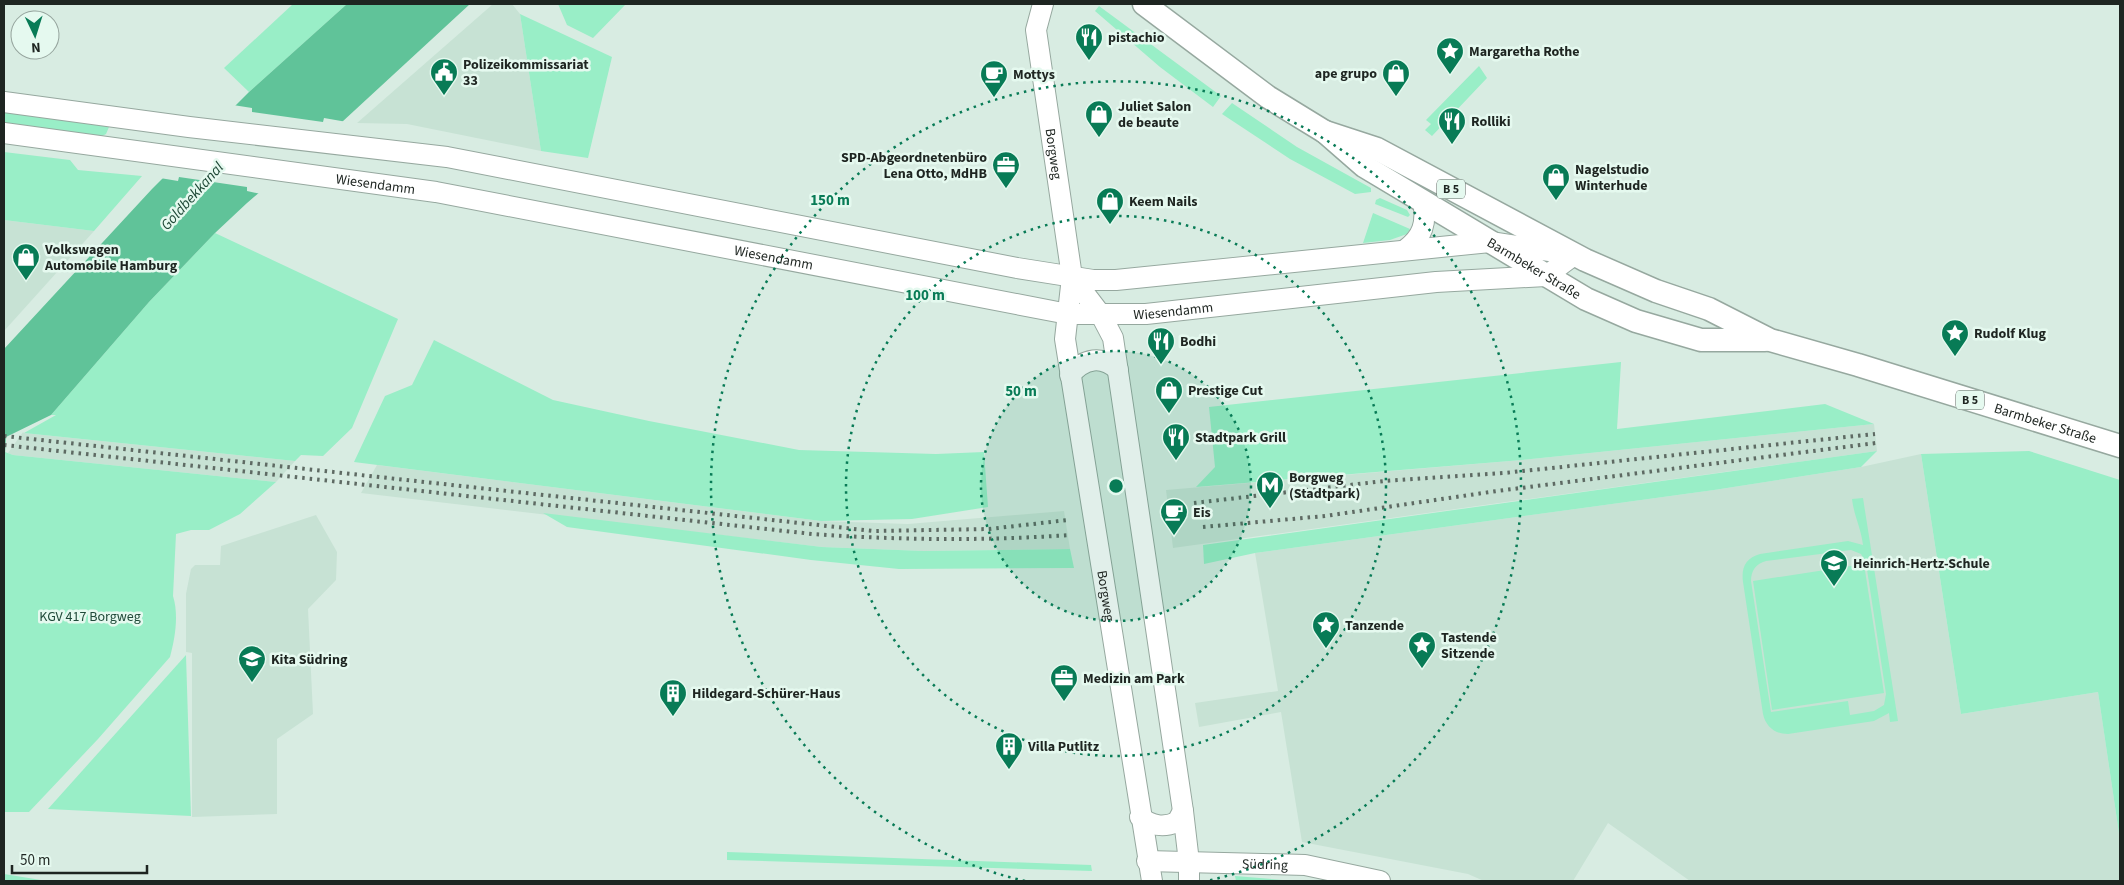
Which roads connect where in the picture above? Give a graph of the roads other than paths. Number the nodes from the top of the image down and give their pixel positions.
1 (1027, 4) edge
2 (1043, 4) edge
3 (1144, 4) edge
4 (1036, 30) junction
5 (4, 102) edge
6 (1325, 132) junction
7 (4, 133) edge
8 (1423, 201) junction
9 (1490, 242) junction
10 (1405, 250) junction
11 (1574, 255) junction
12 (1546, 276) junction
13 (1072, 277) junction
14 (1068, 314) junction
15 (1102, 315) junction
16 (1770, 340) junction
17 (1118, 370) junction
18 (1070, 375) junction
19 (2120, 446) edge
20 (1183, 811) junction
21 (1140, 817) junction
22 (1147, 861) junction
23 (1189, 871) edge
24 (1152, 881) edge
25 (1380, 881) edge

1 - 4 street, Borgweg
2 - 4 street, Borgweg
3 - 6 main road, Barmbeker Straße / B 5
4 - 13 street, Borgweg
5 - 13 street
6 - 8 main road, Barmbeker Straße / B 5
6 - 11 main road, Barmbeker Straße / B 5
7 - 14 street, Wiesendamm
8 - 9 main road, Barmbeker Straße / B 5
8 - 10 street
9 - 10 street
9 - 11 street
9 - 12 main road, Barmbeker Straße / B 5
10 - 13 street
11 - 12 street
11 - 16 main road, Barmbeker Straße / B 5
12 - 15 street, Wiesendamm
12 - 16 main road, Barmbeker Straße / B 5
13 - 14 street, Borgweg
13 - 15 street, Borgweg
14 - 15 street, Wiesendamm
14 - 18 street, Borgweg
15 - 17 street, Borgweg
16 - 19 main road, Barmbeker Straße / B 5
17 - 18 street
17 - 20 street, Borgweg
18 - 21 street, Borgweg
20 - 21 street
20 - 23 street, Borgweg
21 - 22 street, Borgweg
22 - 23 street, Südring
22 - 24 street, Borgweg
23 - 25 street, Südring

